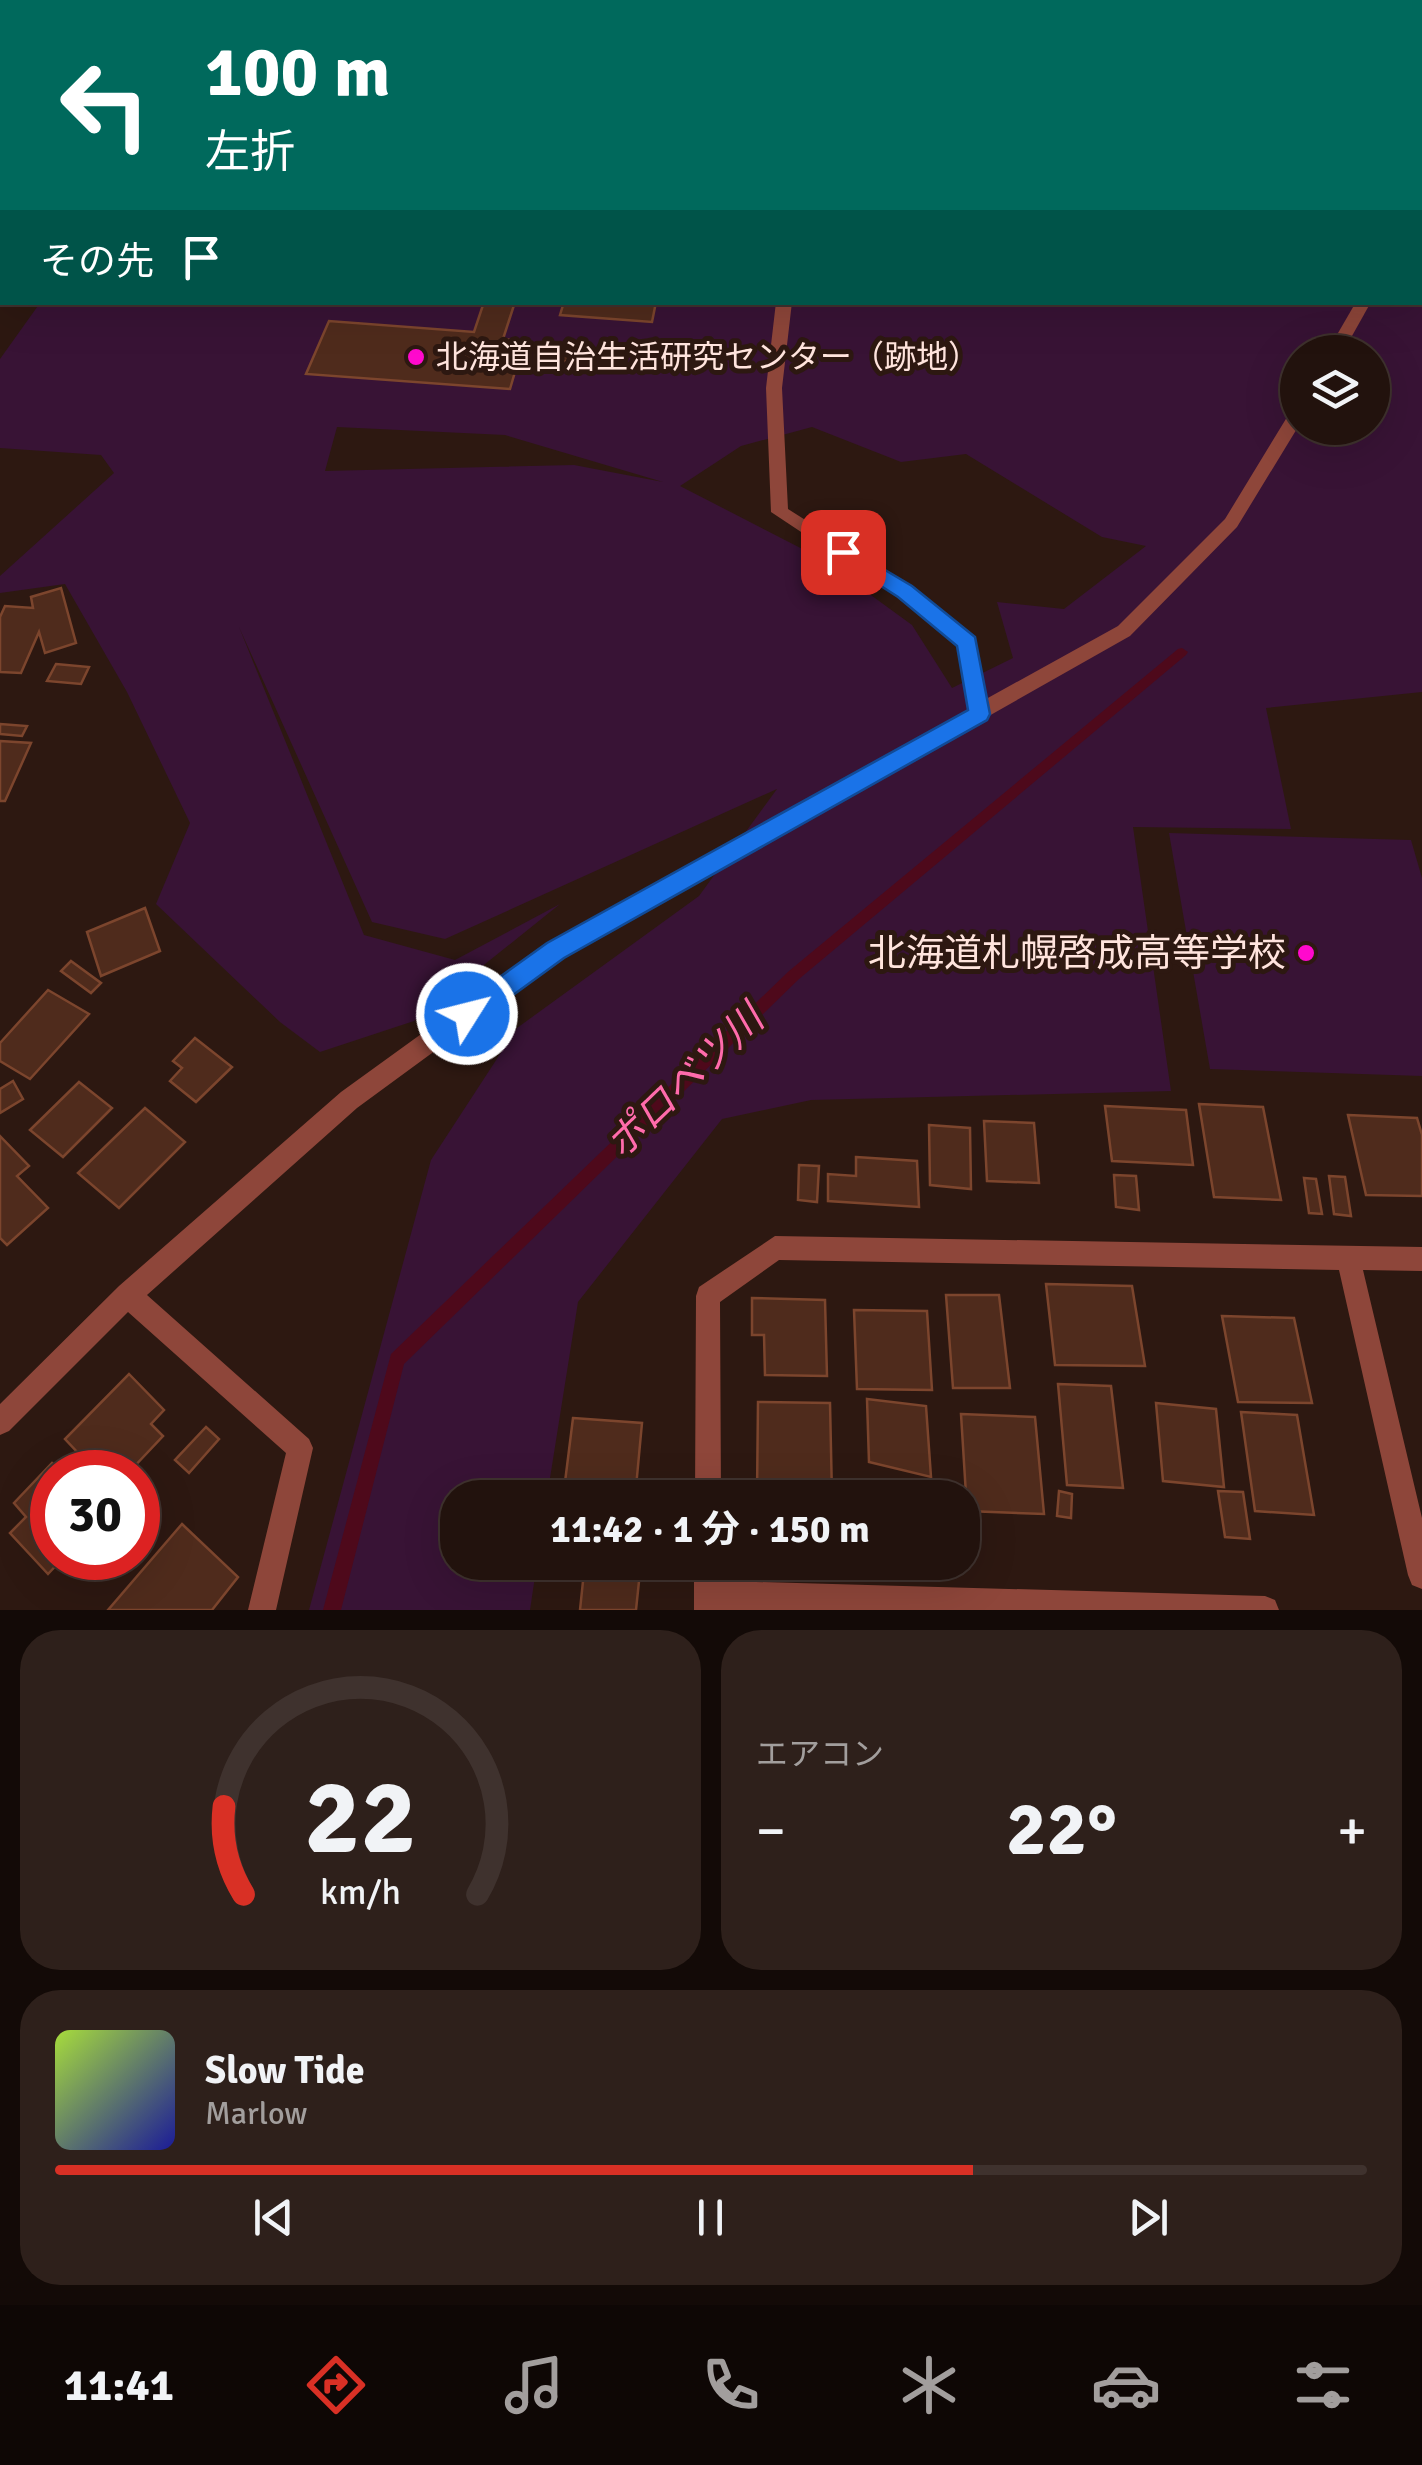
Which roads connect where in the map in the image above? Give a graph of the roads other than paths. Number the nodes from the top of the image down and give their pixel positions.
1 (784, 305) edge
2 (1362, 305) edge
3 (1345, 335) edge
4 (1280, 443) edge
5 (979, 714) junction
6 (1348, 1258) junction
7 (1422, 1259) edge
8 (128, 1295) junction
9 (0, 1422) edge
10 (708, 1480) edge
11 (1422, 1575) edge
12 (708, 1602) edge
13 (262, 1610) edge
14 (1265, 1610) edge

1 - 5 street
2 - 3 street
4 - 5 street
5 - 8 street
6 - 7 street
6 - 10 street
6 - 11 street
8 - 9 street
8 - 13 street
12 - 14 street

